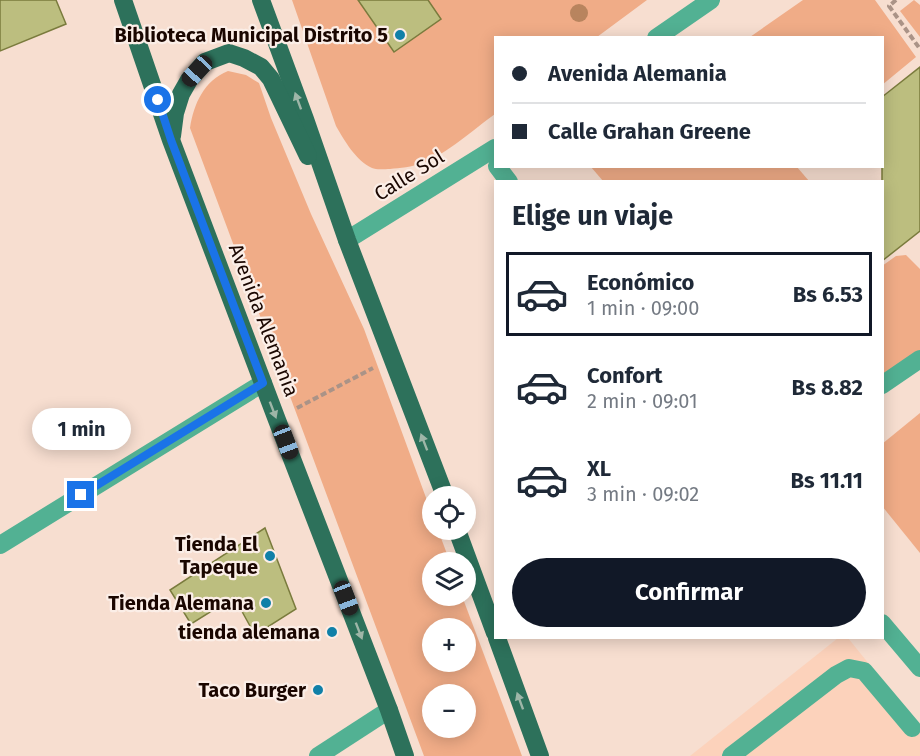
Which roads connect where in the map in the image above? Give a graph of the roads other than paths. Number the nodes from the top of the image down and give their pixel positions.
1 (123, 0) edge
2 (261, 0) edge
3 (711, 0) edge
4 (659, 36) edge
5 (171, 140) junction
6 (493, 158) edge
7 (327, 182) junction
8 (347, 240) junction
9 (920, 359) edge
10 (263, 383) junction
11 (884, 383) edge
12 (441, 486) edge
13 (461, 540) edge
14 (0, 545) edge
15 (494, 623) edge
16 (884, 625) edge
17 (500, 639) edge
18 (920, 669) edge
19 (389, 710) junction
20 (912, 728) dead end
21 (318, 756) edge
22 (405, 756) edge
23 (540, 756) edge
24 (731, 756) edge

1 - 5 main road, Avenida Alemania
7 -> 2 main road
3 - 4 street
5 - 7 main road
5 - 10 main road, Avenida Alemania
6 - 8 street, Calle Sol
7 - 8 main road
12 -> 8 main road
9 - 11 street
10 - 14 street
10 -> 19 main road, Avenida Alemania
13 - 15 main road
16 - 18 street
23 -> 17 main road
19 - 21 street
19 - 22 main road, Avenida Alemania
20 - 24 street

